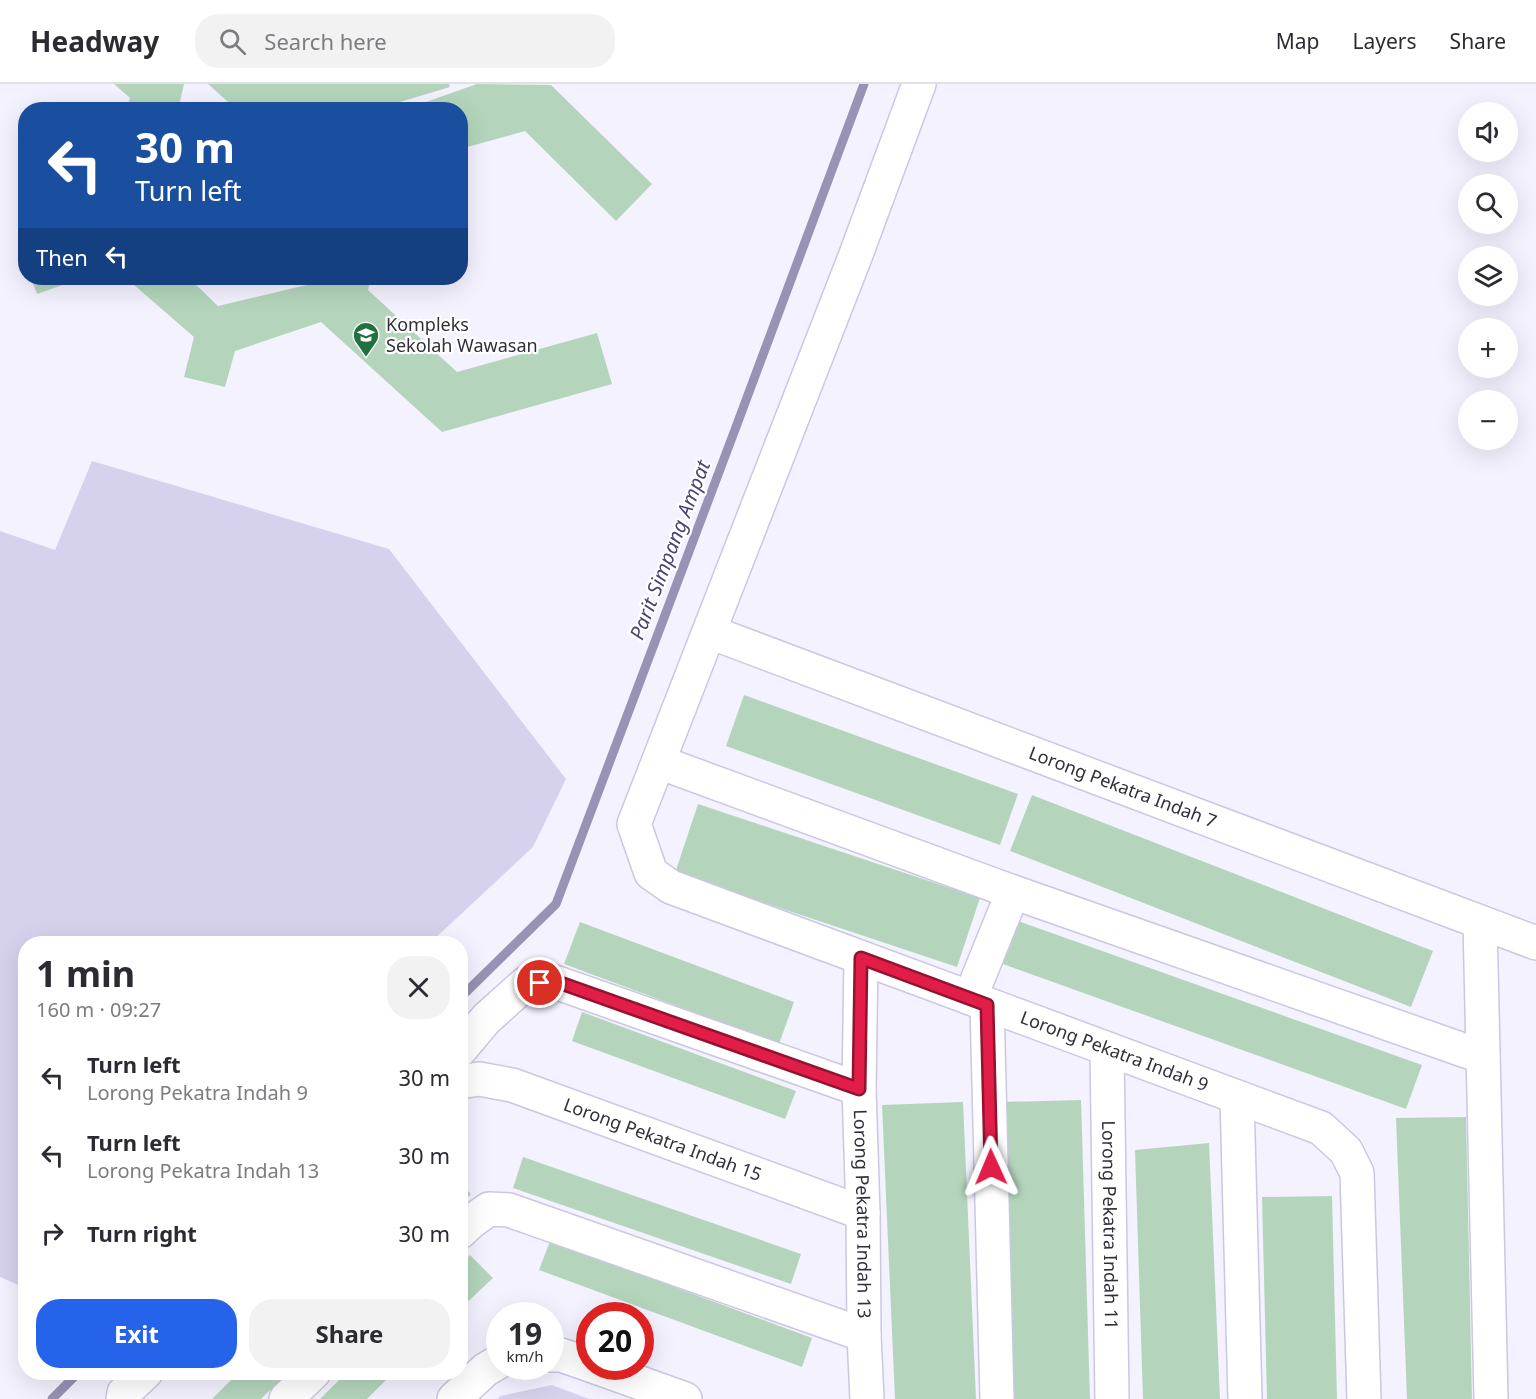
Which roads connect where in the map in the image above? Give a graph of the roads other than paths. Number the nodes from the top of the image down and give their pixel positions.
1 (919, 84) edge
2 (710, 632) junction
3 (659, 762) junction
4 (1013, 892) junction
5 (1480, 922) junction
6 (1536, 943) edge
7 (861, 958) junction
8 (979, 1001) junction
9 (468, 1040) edge
10 (1107, 1049) junction
11 (1483, 1057) junction
12 (468, 1081) edge
13 (859, 1089) junction
14 (1237, 1097) junction
15 (863, 1213) junction
16 (468, 1225) edge
17 (864, 1335) junction
18 (486, 1369) edge
19 (138, 1380) edge
20 (306, 1380) edge
21 (631, 1380) edge
22 (123, 1399) edge
23 (286, 1399) edge
24 (454, 1399) edge
25 (686, 1399) edge
26 (867, 1399) edge
27 (997, 1399) edge
28 (1112, 1399) edge
29 (1245, 1399) edge
30 (1364, 1399) edge
31 (1491, 1399) edge

1 - 2 street, Lorong Pekatra Indah 9
2 - 3 street, Lorong Pekatra Indah 9
2 - 5 street, Lorong Pekatra Indah 7
3 - 4 street
3 - 7 street, Lorong Pekatra Indah 9
4 - 8 street
4 - 11 street
5 - 6 street, Lorong Pekatra Indah 7
5 - 11 street
7 - 8 street, Lorong Pekatra Indah 9
7 - 13 street, Lorong Pekatra Indah 13
8 - 10 street, Lorong Pekatra Indah 9
8 - 27 street
9 - 13 street
10 - 14 street, Lorong Pekatra Indah 9
10 - 28 street, Lorong Pekatra Indah 11
11 - 31 street
12 - 15 street, Lorong Pekatra Indah 15
13 - 15 street, Lorong Pekatra Indah 13
14 - 29 street
14 - 30 street, Lorong Pekatra Indah 9
15 - 17 street, Lorong Pekatra Indah 13
16 - 17 street
17 - 26 street, Lorong Pekatra Indah 13
18 - 24 street
19 - 22 street
20 - 23 street
21 - 25 street

